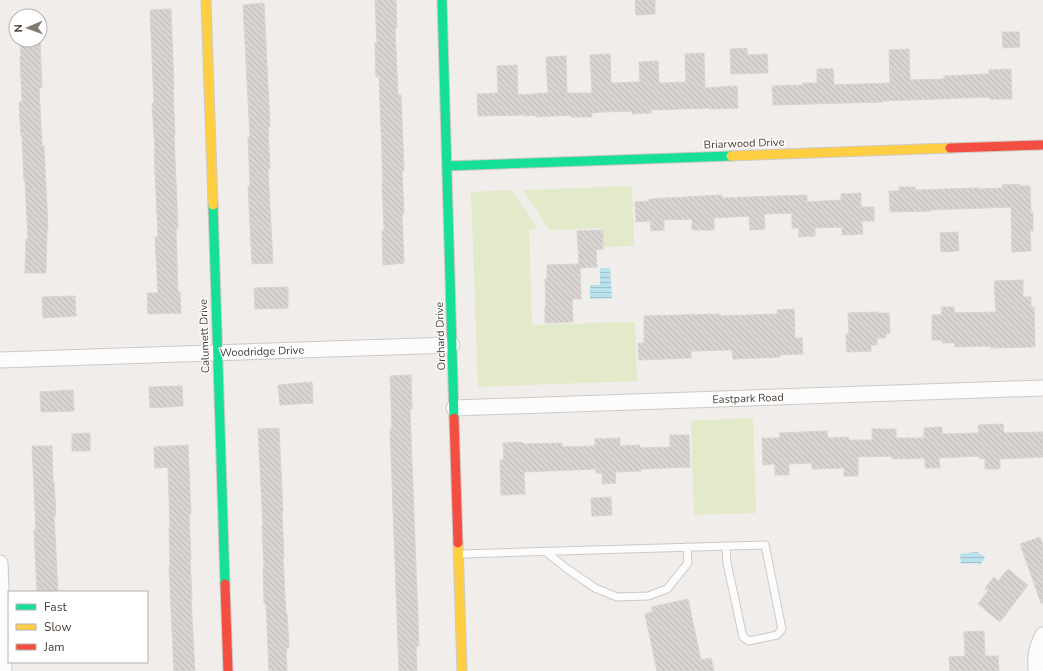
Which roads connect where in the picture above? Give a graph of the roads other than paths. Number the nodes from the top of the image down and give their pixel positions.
1 (206, 0) edge
2 (442, 0) edge
3 (1043, 145) edge
4 (447, 166) junction
5 (452, 345) junction
6 (216, 352) junction
7 (0, 360) edge
8 (1043, 388) edge
9 (454, 408) junction
10 (726, 546) junction
11 (687, 547) junction
12 (546, 552) junction
13 (459, 554) junction
14 (0, 563) edge
15 (1043, 635) edge
16 (4, 671) edge
17 (228, 671) edge
18 (462, 671) edge
19 (1036, 671) edge

1 - 6 street, Calumett Drive
2 - 4 street, Orchard Drive
3 - 4 street, Briarwood Drive
4 - 5 street, Orchard Drive
5 - 6 street, Woodridge Drive
5 - 9 street, Orchard Drive
6 - 7 street, Woodridge Drive
6 - 17 street, Calumett Drive
8 - 9 street, Eastpark Road
9 - 13 street, Orchard Drive
10 - 10 lane
10 - 11 lane
11 - 12 lane
11 - 12 lane
12 - 13 lane
13 - 18 street, Orchard Drive
14 - 16 street
15 - 19 street

